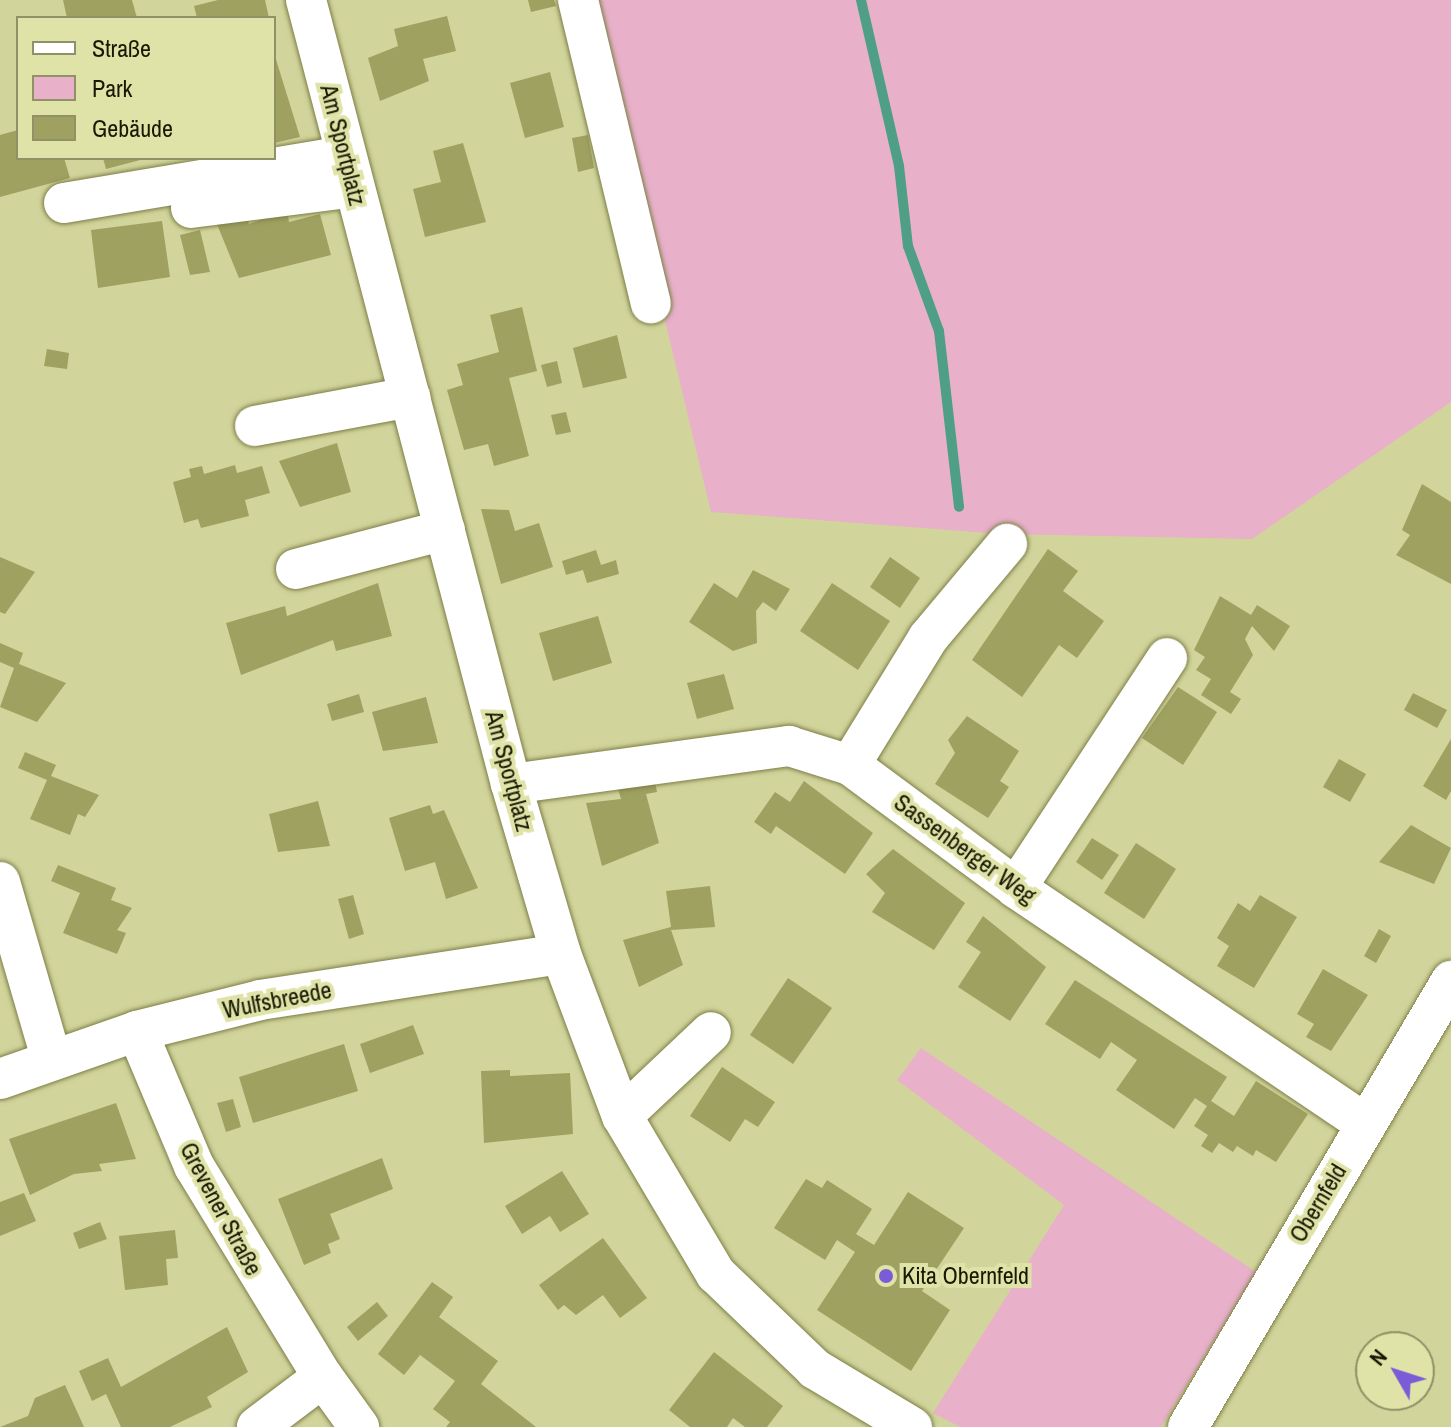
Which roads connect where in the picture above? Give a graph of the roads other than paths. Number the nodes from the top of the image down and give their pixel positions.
1 (306, 0) edge
2 (578, 0) edge
3 (350, 172) junction
4 (64, 203) dead end
5 (131, 216) dead end
6 (651, 303) dead end
7 (410, 397) junction
8 (255, 426) dead end
9 (445, 530) junction
10 (1007, 544) dead end
11 (296, 569) dead end
12 (1167, 658) dead end
13 (850, 765) junction
14 (511, 784) junction
15 (0, 882) edge
16 (1016, 888) junction
17 (561, 954) junction
18 (1451, 981) edge
19 (137, 1031) junction
20 (711, 1032) dead end
21 (51, 1058) junction
22 (0, 1079) edge
23 (622, 1116) junction
24 (1366, 1124) junction
25 (323, 1377) junction
26 (257, 1427) edge
27 (359, 1427) edge
28 (912, 1427) edge
29 (1188, 1427) edge

1 - 3 street, Am Sportplatz
2 - 6 street
3 - 4 street
3 - 5 street
3 - 7 street, Am Sportplatz
7 - 8 street
7 - 9 street, Am Sportplatz
9 - 11 street
9 - 14 street, Am Sportplatz
10 - 13 street
12 - 16 street
13 - 14 street, Sassenberger Weg
13 - 16 street, Sassenberger Weg
14 - 17 street, Am Sportplatz
15 - 21 street
16 - 24 street, Sassenberger Weg
17 - 19 street, Wulfsbreede
17 - 23 street, Am Sportplatz
18 - 24 street, Obernfeld
19 - 21 street, Wulfsbreede
19 - 25 street, Grevener Straße
20 - 23 street
21 - 22 street, Wulfsbreede
23 - 28 street, Am Sportplatz
24 - 29 street, Obernfeld
25 - 26 street
25 - 27 street, Grevener Straße

